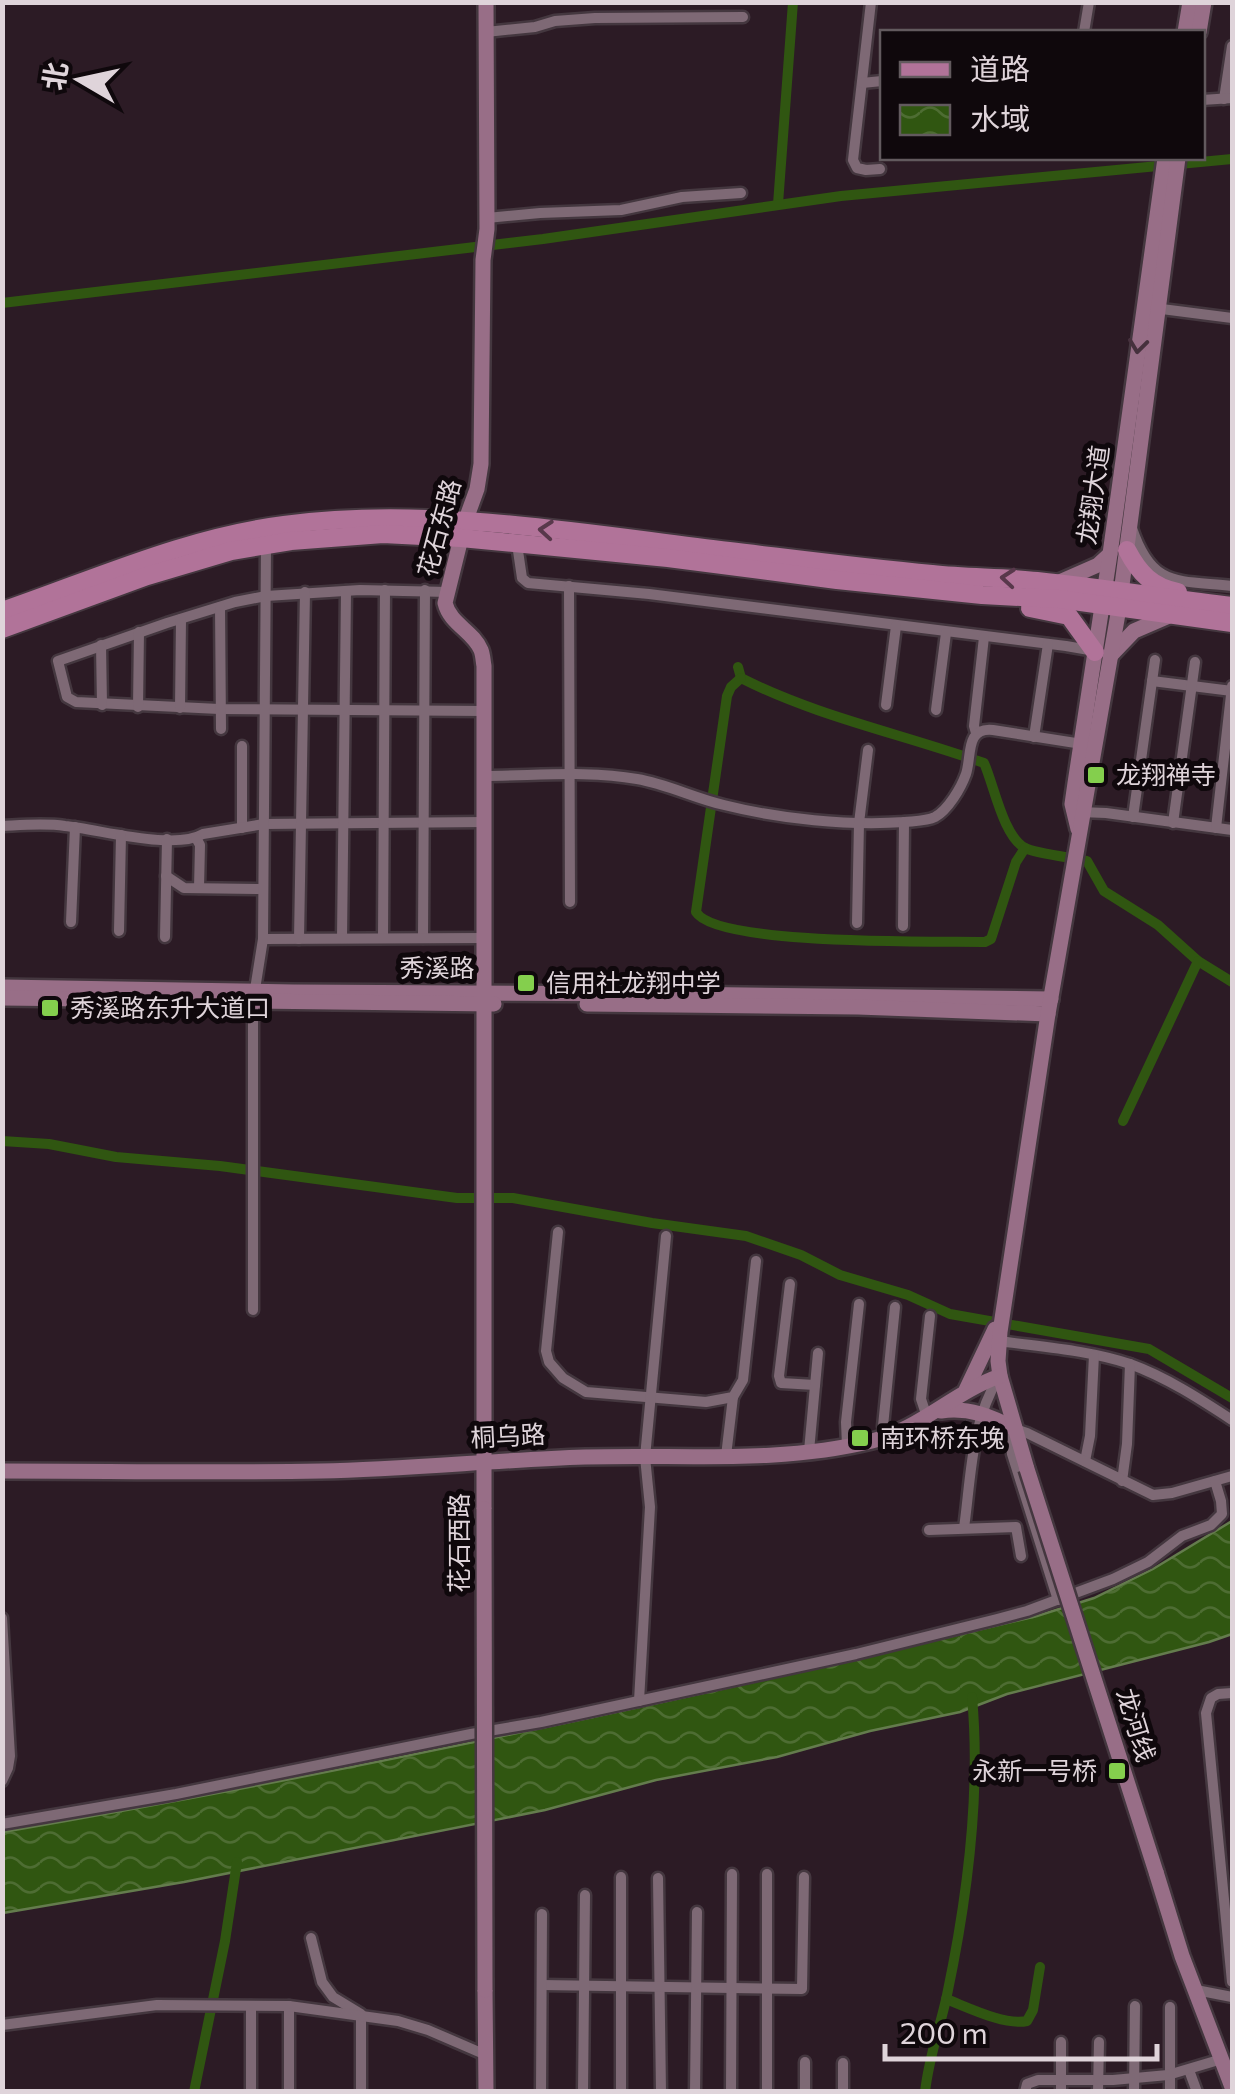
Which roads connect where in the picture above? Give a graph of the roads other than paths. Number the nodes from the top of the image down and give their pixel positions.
1 (486, 2) edge
2 (871, 2) edge
3 (1089, 2) edge
4 (1190, 2) edge
5 (1204, 2) edge
6 (743, 17) dead end
7 (1084, 30) edge
8 (1185, 30) edge
9 (1199, 30) edge
10 (486, 32) junction
11 (1232, 46) edge
12 (880, 82) edge
13 (862, 83) junction
14 (1228, 98) edge
15 (1164, 160) edge
16 (1177, 160) edge
17 (880, 169) dead end
18 (1168, 179) junction
19 (741, 194) dead end
20 (487, 224) junction
21 (1151, 308) junction
22 (1232, 318) edge
23 (1130, 524) junction
24 (463, 530) junction
25 (517, 544) junction
26 (266, 545) junction
27 (1118, 552) junction
28 (1057, 583) junction
29 (570, 586) junction
30 (1232, 586) edge
31 (385, 590) junction
32 (425, 590) junction
33 (346, 591) junction
34 (305, 592) junction
35 (448, 592) junction
36 (982, 595) junction
37 (266, 596) junction
38 (1112, 599) junction
39 (1232, 604) edge
40 (220, 607) junction
41 (2, 611) edge
42 (1171, 614) junction
43 (181, 618) junction
44 (1232, 622) edge
45 (896, 626) junction
46 (2, 629) edge
47 (139, 632) junction
48 (946, 632) junction
49 (984, 637) junction
50 (1048, 644) junction
51 (101, 645) junction
52 (1103, 653) junction
53 (1155, 660) dead end
54 (1195, 662) dead end
55 (1152, 681) junction
56 (1192, 686) junction
57 (1232, 689) edge
58 (102, 704) junction
59 (138, 706) junction
60 (886, 706) dead end
61 (180, 708) junction
62 (220, 709) junction
63 (265, 710) junction
64 (303, 710) junction
65 (344, 710) junction
66 (384, 710) junction
67 (936, 710) dead end
68 (424, 711) junction
69 (484, 711) junction
70 (221, 728) dead end
71 (976, 733) junction
72 (1034, 737) junction
73 (1082, 744) junction
74 (242, 746) dead end
75 (868, 750) dead end
76 (484, 776) junction
77 (569, 776) junction
78 (1079, 812) junction
79 (1133, 817) junction
80 (424, 822) junction
81 (484, 822) junction
82 (904, 822) junction
83 (1173, 822) junction
84 (343, 823) junction
85 (384, 823) junction
86 (858, 823) junction
87 (264, 824) junction
88 (301, 824) junction
89 (2, 826) edge
90 (74, 828) junction
91 (242, 828) junction
92 (1216, 828) junction
93 (1232, 830) edge
94 (122, 836) junction
95 (196, 838) junction
96 (167, 839) junction
97 (166, 876) junction
98 (184, 888) junction
99 (198, 888) junction
100 (263, 889) junction
101 (570, 902) dead end
102 (166, 903) junction
103 (72, 922) dead end
104 (857, 924) dead end
105 (904, 926) dead end
106 (119, 931) dead end
107 (165, 937) dead end
108 (342, 938) junction
109 (383, 938) junction
110 (423, 938) junction
111 (485, 938) junction
112 (263, 939) junction
113 (299, 939) junction
114 (2, 987) edge
115 (253, 996) junction
116 (2, 998) edge
117 (485, 999) junction
118 (1050, 1006) junction
119 (558, 1232) dead end
120 (666, 1236) dead end
121 (756, 1261) dead end
122 (790, 1284) dead end
123 (860, 1304) dead end
124 (895, 1307) dead end
125 (253, 1310) dead end
126 (1002, 1312) junction
127 (930, 1316) dead end
128 (999, 1336) junction
129 (818, 1353) dead end
130 (1094, 1355) junction
131 (1130, 1364) junction
132 (1000, 1376) junction
133 (815, 1384) junction
134 (964, 1394) junction
135 (651, 1397) junction
136 (733, 1397) junction
137 (932, 1414) junction
138 (982, 1414) junction
139 (1232, 1420) edge
140 (1014, 1430) junction
141 (886, 1437) junction
142 (846, 1446) junction
143 (809, 1451) junction
144 (726, 1456) junction
145 (645, 1457) junction
146 (1085, 1461) junction
147 (484, 1463) junction
148 (2, 1471) edge
149 (1232, 1476) edge
150 (1122, 1481) junction
151 (1215, 1481) junction
152 (964, 1528) junction
153 (929, 1530) dead end
154 (1021, 1556) dead end
155 (1058, 1600) junction
156 (2, 1618) edge
157 (1232, 1693) edge
158 (639, 1701) junction
159 (2, 1781) edge
160 (2, 1824) edge
161 (732, 1874) dead end
162 (767, 1874) dead end
163 (621, 1877) dead end
164 (658, 1878) dead end
165 (804, 1878) dead end
166 (585, 1896) dead end
167 (697, 1912) dead end
168 (542, 1914) dead end
169 (311, 1938) dead end
170 (1232, 1982) edge
171 (542, 1985) junction
172 (584, 1986) junction
173 (621, 1986) junction
174 (660, 1987) junction
175 (696, 1988) junction
176 (731, 1988) junction
177 (766, 1989) junction
178 (1196, 1990) junction
179 (1232, 1997) edge
180 (251, 2006) junction
181 (289, 2006) junction
182 (1135, 2006) dead end
183 (1170, 2006) dead end
184 (361, 2014) junction
185 (2, 2025) edge
186 (1061, 2042) dead end
187 (1099, 2042) dead end
188 (486, 2055) junction
189 (1222, 2058) junction
190 (805, 2062) dead end
191 (843, 2063) dead end
192 (1189, 2070) junction
193 (1170, 2075) junction
194 (1134, 2078) junction
195 (1061, 2079) junction
196 (1098, 2085) edge
197 (1232, 2086) edge
198 (251, 2092) edge
199 (290, 2092) edge
200 (361, 2092) edge
201 (486, 2092) edge
202 (541, 2092) edge
203 (582, 2092) edge
204 (620, 2092) edge
205 (660, 2092) edge
206 (695, 2092) edge
207 (732, 2092) edge
208 (767, 2092) edge
209 (805, 2092) edge
210 (842, 2092) edge
211 (1025, 2092) edge
212 (1061, 2092) edge
213 (1134, 2092) edge
214 (1170, 2092) edge
215 (1197, 2092) edge

1 - 10 street, 花石东路
2 - 13 street
3 - 7 street
4 - 8 street
5 - 9 street
6 - 10 street
10 - 20 street, 花石东路
11 - 14 street
12 - 13 street
13 - 17 street
15 - 18 street, 龙翔大道
16 - 18 street, 龙翔大道
18 - 21 street, 龙翔大道
19 - 20 street
20 - 24 street, 花石东路
21 - 22 street
21 - 23 street, 龙翔大道
21 -> 27 street, 龙翔大道
23 - 27 street, 龙翔大道
23 - 30 street
24 - 25 main road
24 - 26 main road
28 -> 24 main road
24 - 35 street, 花石东路
24 - 41 main road
25 - 29 street
25 - 36 main road
26 - 37 street
26 - 46 main road
27 - 28 street
27 - 38 street, 龙翔大道
27 - 39 main road
28 - 38 main road
29 - 45 street
29 - 77 street
31 - 32 street
31 - 33 street
31 - 66 street
32 - 35 street
32 - 68 street
33 - 34 street
33 - 65 street
34 - 37 street
34 - 64 street
35 - 69 street, 花石东路
36 - 38 main road
36 - 52 main road
37 - 40 street
37 - 63 street
38 - 39 main road
38 - 42 main road
38 - 52 street, 龙翔大道
40 - 43 street
40 - 62 street
42 - 44 main road
42 - 52 street
43 - 47 street
43 - 61 street
45 - 48 street
45 - 60 street
47 - 51 street
47 - 59 street
48 - 49 street
48 - 67 street
49 - 50 street
49 - 71 street
50 - 52 street
50 - 72 street
51 - 58 street
51 - 58 street
52 - 73 street, 龙翔大道
52 - 78 street, 龙翔大道
53 - 55 street
54 - 56 street
55 - 56 street
55 - 79 street
56 - 57 street
56 - 83 street
57 - 92 street
58 - 59 street
59 - 61 street
61 - 62 street
62 - 63 street
62 - 70 street
63 - 64 street
63 - 87 street
64 - 65 street
64 - 88 street
65 - 66 street
65 - 84 street
66 - 68 street
66 - 85 street
68 - 69 street
68 - 80 street
69 - 76 street, 花石东路
71 - 72 street
71 - 82 street
72 - 73 street
73 - 78 street, 龙翔大道
74 - 91 street
75 - 86 street
76 - 77 street
76 - 81 street, 花石东路
77 - 86 street
77 - 101 street
78 - 79 street
78 - 118 street, 龙翔大道
79 - 83 street
80 - 81 street
80 - 85 street
80 - 110 street
81 - 111 street, 花石东路
82 - 86 street
82 - 105 street
83 - 92 street
84 - 85 street
84 - 88 street
84 - 108 street
85 - 109 street
86 - 104 street
87 - 88 street
87 - 91 street
87 - 100 street
88 - 113 street
89 - 90 street
90 - 94 street
90 - 103 street
91 - 95 street
92 - 93 street
94 - 96 street
94 - 106 street
95 - 96 street
95 - 99 street
96 - 97 street
97 - 98 street
97 - 102 street
98 - 99 street
98 - 102 street
99 - 100 street
100 - 112 street
102 - 107 street
108 - 109 street
108 - 113 street
109 - 110 street
110 - 111 street
111 - 117 street, 花石东路
112 - 113 street
112 - 115 street
114 - 115 street, 秀溪路
115 - 116 street, 秀溪路
115 - 117 street, 秀溪路
115 - 125 street
117 - 118 street, 秀溪路
117 - 147 street, 花石西路
118 - 126 street, 龙翔大道
119 - 135 street
120 - 135 street
121 - 136 street
122 - 133 street
123 - 142 street
124 - 141 street
126 - 128 street, 龙翔大道
126 - 134 street
127 - 137 street
128 - 130 street
128 - 132 street, 龙翔大道
129 - 133 street
130 - 131 street
130 - 146 street
131 - 139 street
131 - 150 street
132 - 134 street, 桐乌路
132 - 138 street
132 - 140 street, 龙河线
133 - 143 street
134 - 137 street, 桐乌路
135 - 136 street
135 - 145 street
136 - 144 street
137 - 138 street
137 - 141 street, 桐乌路
138 - 140 street
138 - 152 street
140 - 146 street
140 - 155 street
140 - 178 street, 龙河线, bridge
141 - 142 street, 桐乌路
142 - 143 street, 桐乌路
143 - 144 street, 桐乌路
144 - 145 street, 桐乌路
145 - 147 street, 桐乌路
145 - 158 street
146 - 150 street
147 - 148 street, 桐乌路
147 - 188 street, 花石西路, bridge
149 - 151 street
150 - 151 street
151 - 155 street
152 - 153 street
152 - 154 street
155 - 158 street
156 - 159 street
157 - 170 street
158 - 160 street
161 - 176 street
162 - 177 street
163 - 173 street
164 - 174 street
165 - 177 street
166 - 172 street
167 - 175 street
168 - 171 street
169 - 184 street
171 - 172 street
171 - 202 street
172 - 173 street
172 - 203 street
173 - 174 street
173 - 204 street
174 - 175 street
174 - 205 street
175 - 176 street
175 - 206 street
176 - 177 street
176 - 207 street
177 - 208 street
178 - 179 street
178 - 189 street, 龙河线
180 - 181 street
180 - 185 street
180 - 198 street
181 - 184 street
181 - 199 street
182 - 194 street
183 - 193 street
184 - 188 street
184 - 200 street
186 - 195 street
187 - 196 street
188 - 201 street, 花石西路
189 - 192 street
189 - 197 street, 龙河线
190 - 209 street
191 - 210 street
192 - 193 street
192 - 215 street
193 - 194 street
193 - 214 street
194 - 196 street
194 - 213 street
195 - 196 street
195 - 211 street
195 - 212 street

